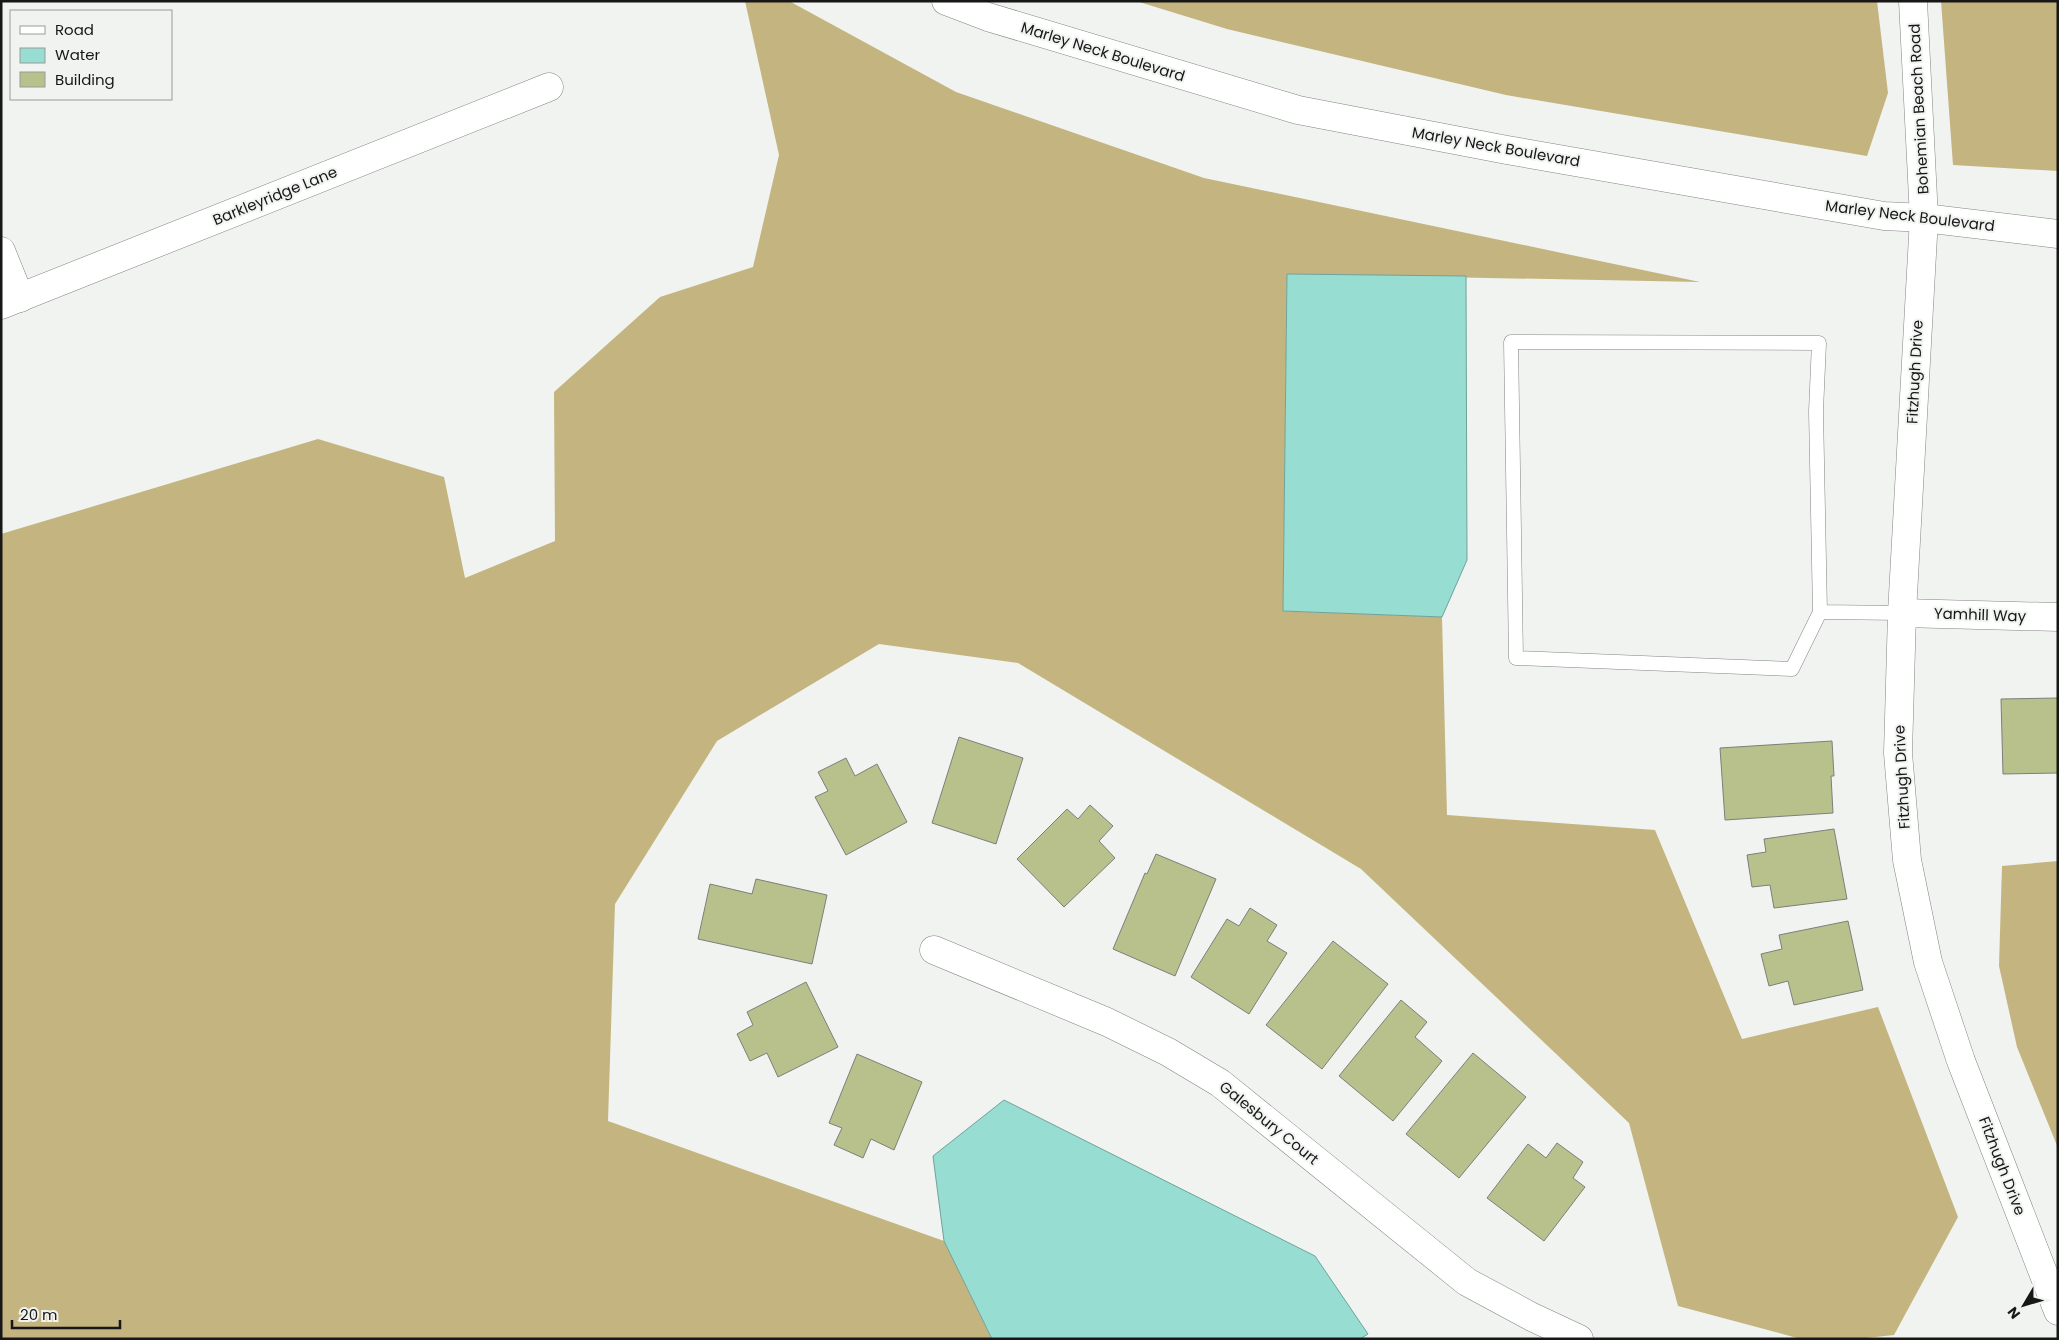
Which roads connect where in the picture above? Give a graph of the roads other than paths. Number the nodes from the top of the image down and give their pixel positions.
1 (946, 1) edge
2 (1913, 1) edge
3 (549, 87) dead end
4 (1924, 218) junction
5 (2058, 234) edge
6 (1, 251) edge
7 (11, 302) edge
8 (1820, 612) junction
9 (1902, 613) junction
10 (2058, 617) edge
11 (934, 950) dead end
12 (2058, 1310) edge
13 (1579, 1339) edge

1 - 4 street, Marley Neck Boulevard
2 - 4 street, Bohemian Beach Road
3 - 7 street, Barkleyridge Lane
4 - 5 street, Marley Neck Boulevard
4 - 9 street, Fitzhugh Drive
6 - 7 street
8 - 8 lane
8 - 9 lane
9 - 10 street, Yamhill Way
9 - 12 street, Fitzhugh Drive
11 - 13 street, Galesbury Court

